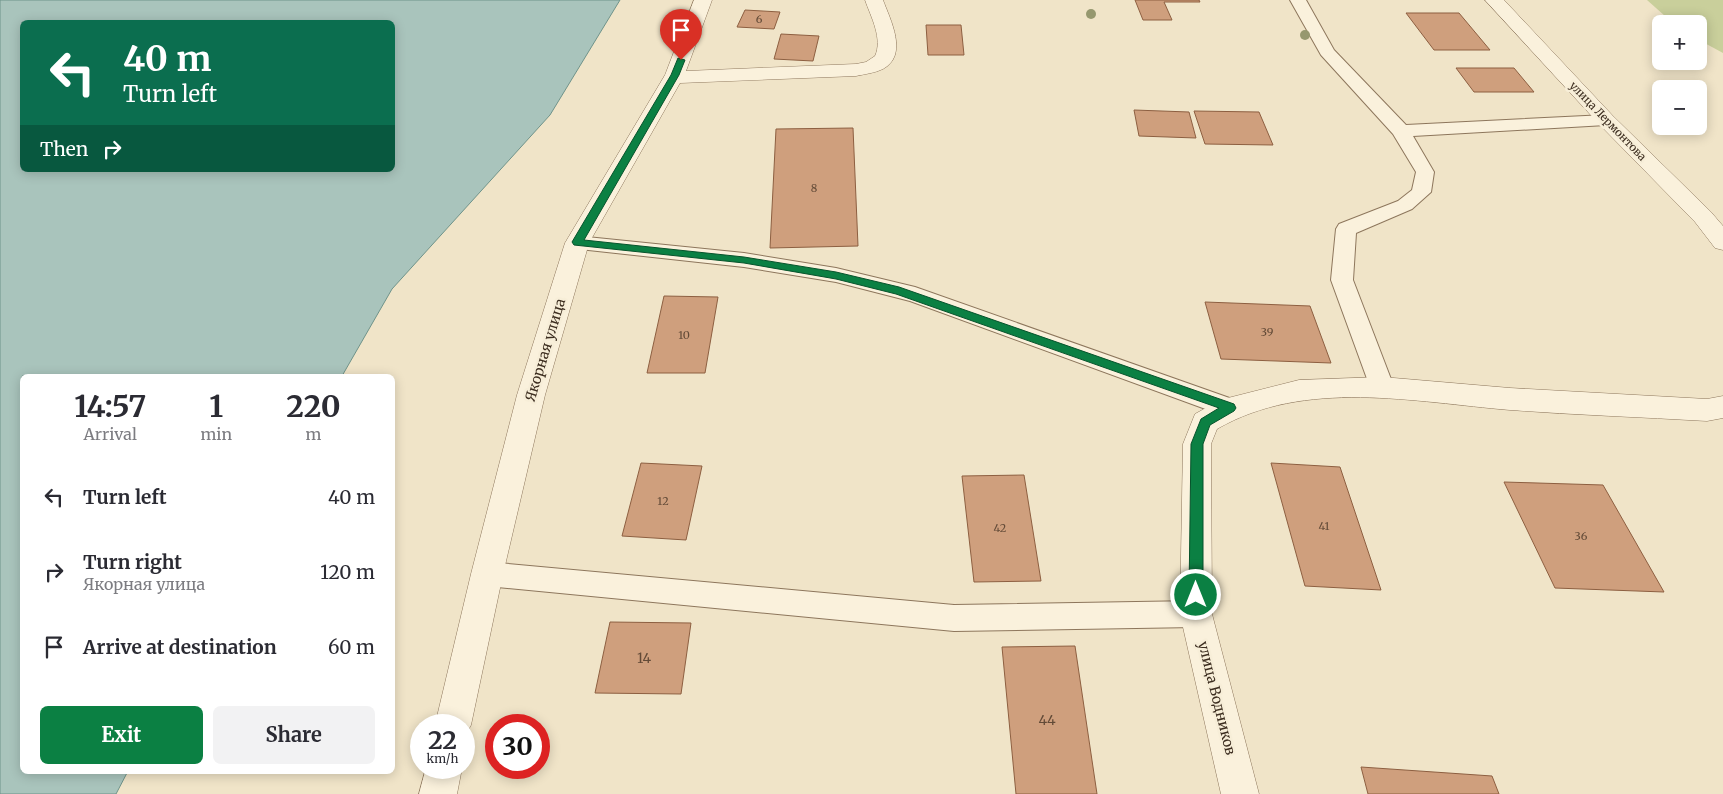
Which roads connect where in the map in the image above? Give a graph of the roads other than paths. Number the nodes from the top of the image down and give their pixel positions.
1 (704, 0) edge
2 (874, 0) edge
3 (1298, 0) edge
4 (1494, 0) edge
5 (675, 75) junction
6 (1606, 120) junction
7 (1401, 131) junction
8 (577, 242) junction
9 (1723, 242) edge
10 (1382, 387) junction
11 (1723, 407) edge
12 (1230, 408) junction
13 (487, 574) junction
14 (1196, 614) junction
15 (455, 714) edge
16 (441, 779) edge
17 (438, 794) edge
18 (1240, 794) edge

1 - 5 street, Якорная улица
2 - 5 street
3 - 7 lane
4 - 6 street, улица Лермонтова
5 - 8 street, Якорная улица
6 - 7 lane
6 - 9 street, улица Лермонтова
7 - 10 lane
8 - 12 lane
8 - 13 street, Якорная улица
10 - 11 street, улица Водников
10 - 12 street, улица Водников
12 - 14 street, улица Водников
13 - 14 lane
13 - 15 street, Якорная улица
14 - 18 street, улица Водников
16 - 17 street

